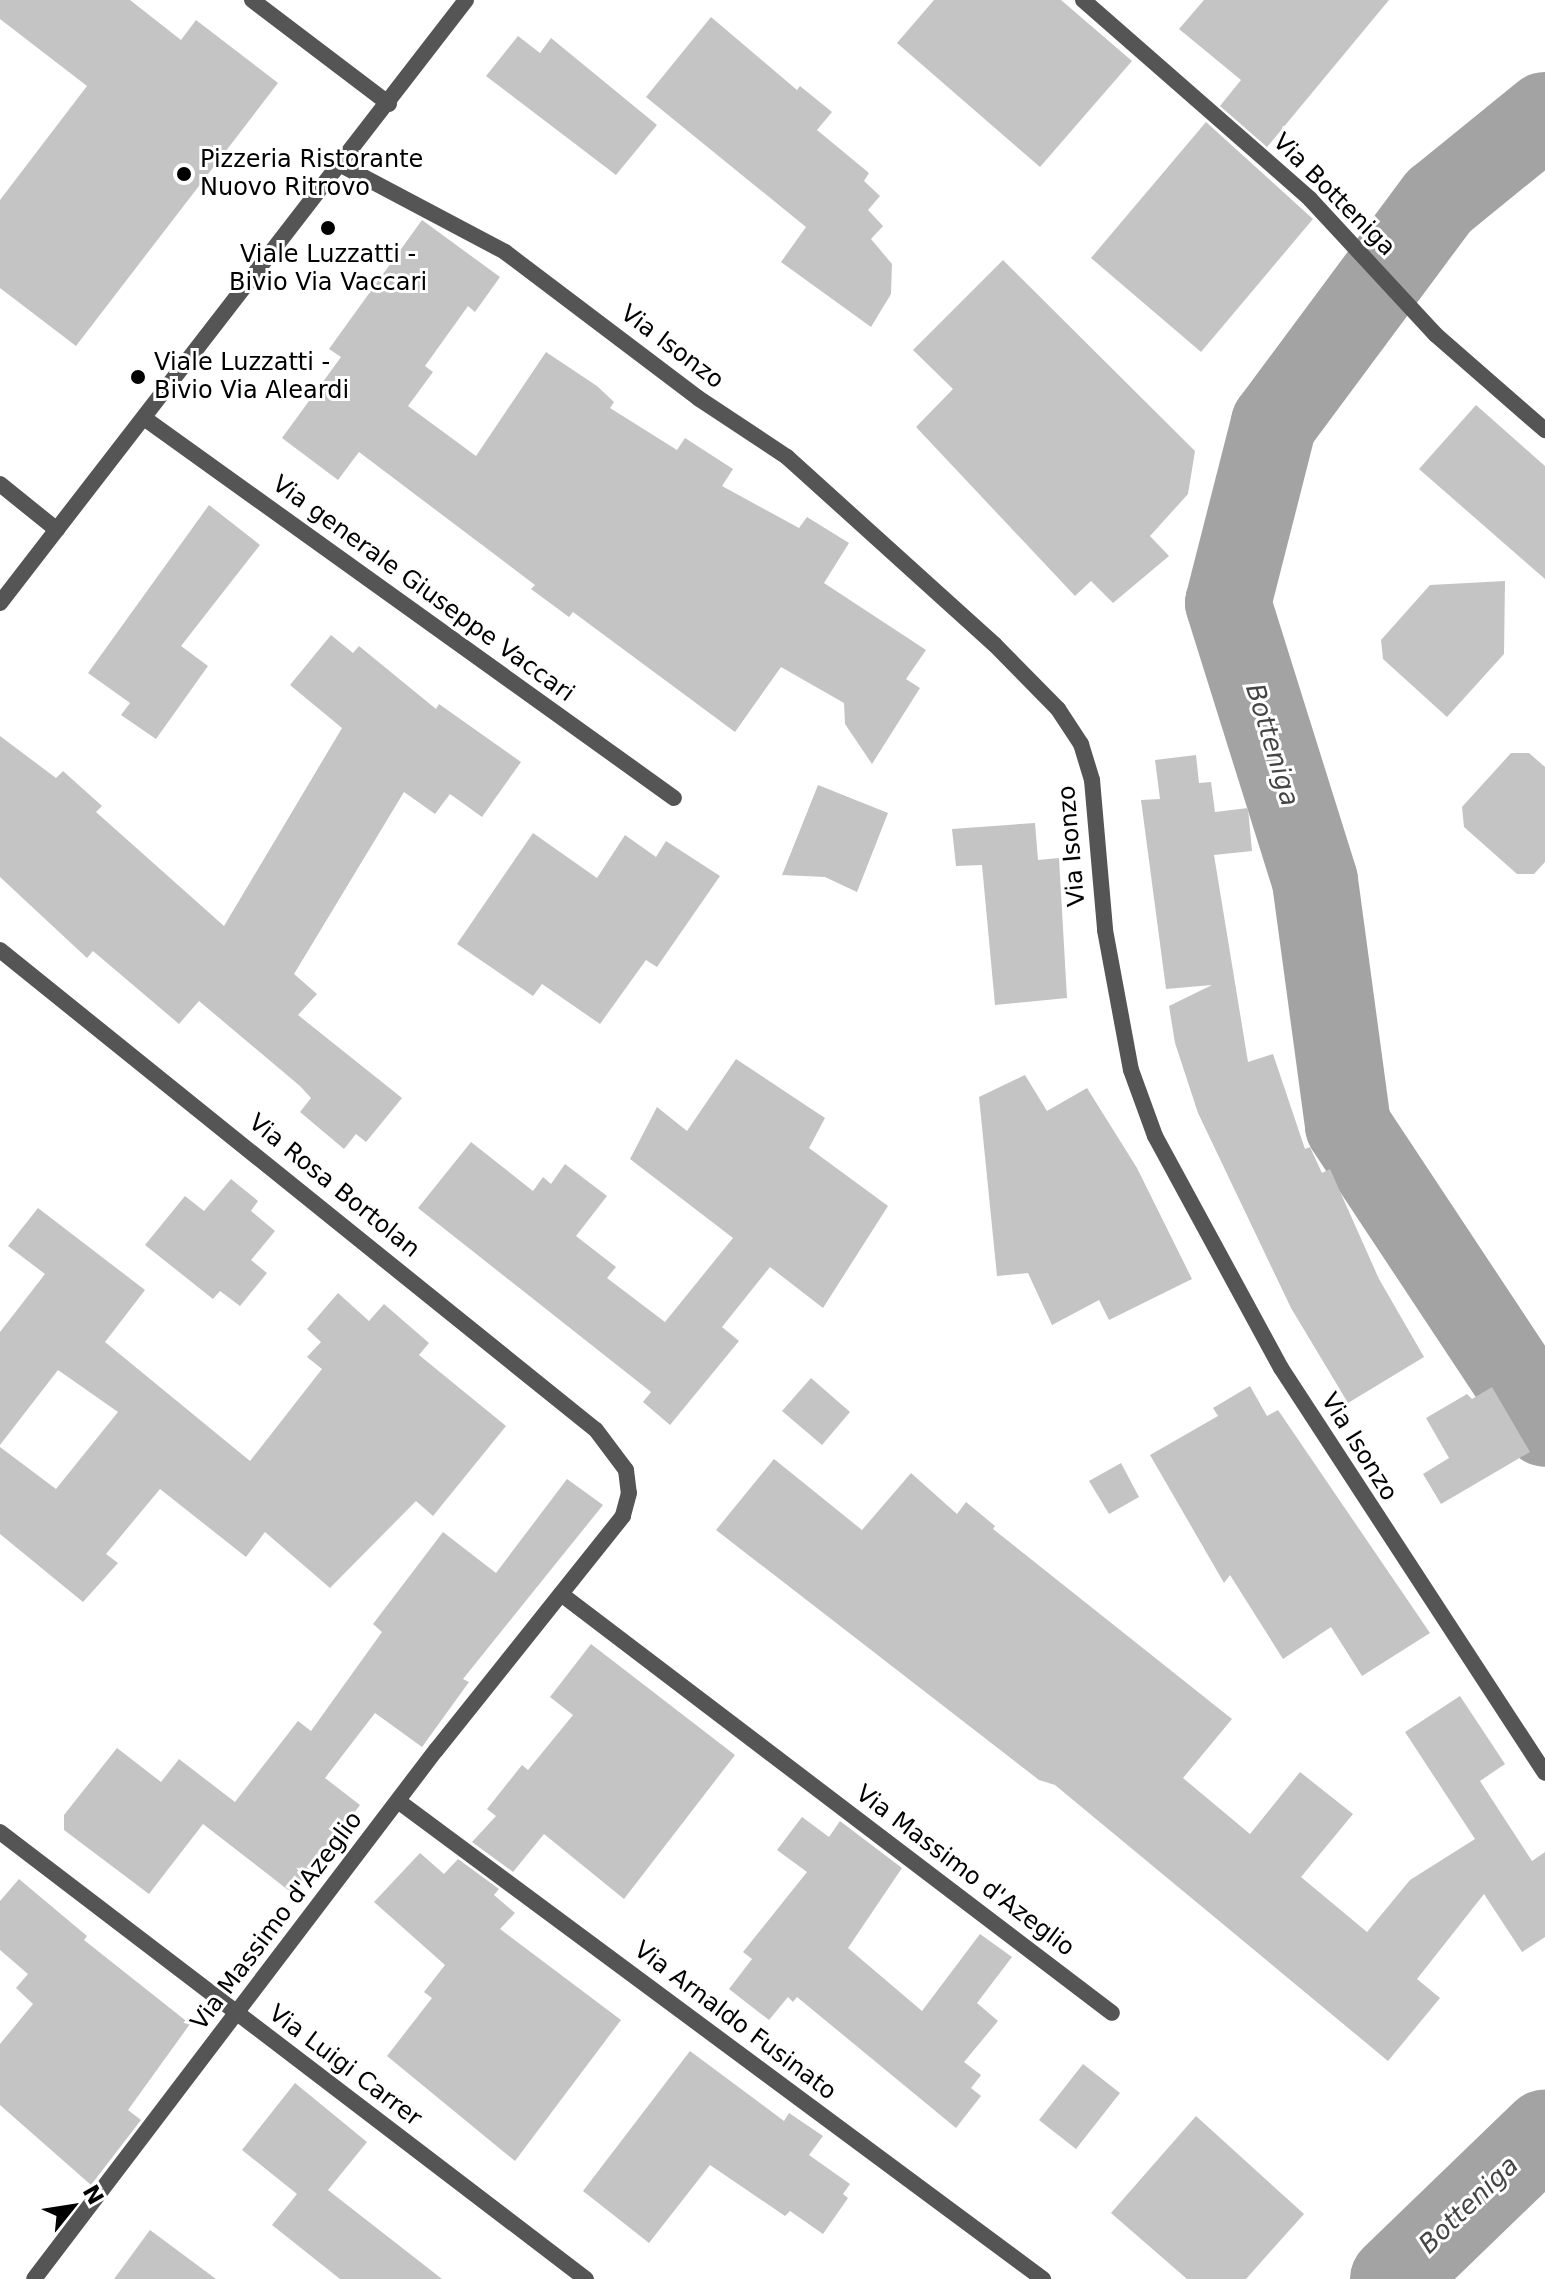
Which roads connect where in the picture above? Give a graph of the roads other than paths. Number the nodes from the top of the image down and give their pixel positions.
1 (252, 0) edge
2 (466, 0) edge
3 (1083, 0) edge
4 (389, 104) junction
5 (341, 165) junction
6 (144, 418) junction
7 (1545, 430) edge
8 (0, 484) edge
9 (57, 530) junction
10 (0, 603) edge
11 (674, 798) dead end
12 (0, 950) edge
13 (626, 1470) joint
14 (561, 1594) junction
15 (1545, 1773) edge
16 (398, 1801) junction
17 (0, 1832) edge
18 (1112, 2013) dead end
19 (238, 2014) junction
20 (34, 2279) edge
21 (586, 2279) edge
22 (1043, 2279) edge

1 - 4 street
2 - 4 street
3 - 7 street, Via Botteniga
4 - 5 street
5 - 6 street
5 - 15 street, Via Isonzo
6 - 9 street
6 - 11 street, Via generale Giuseppe Vaccari
8 - 9 street
9 - 10 street
12 - 13 street, Via Rosa Bortolan
13 - 14 street, Via Massimo d'Azeglio
14 - 16 street, Via Massimo d'Azeglio
14 - 18 street, Via Massimo d'Azeglio
16 - 19 street, Via Massimo d'Azeglio
16 - 22 street, Via Arnaldo Fusinato
17 - 19 street, Via Luigi Carrer
19 - 20 street, Via Massimo d'Azeglio
19 - 21 street, Via Luigi Carrer

